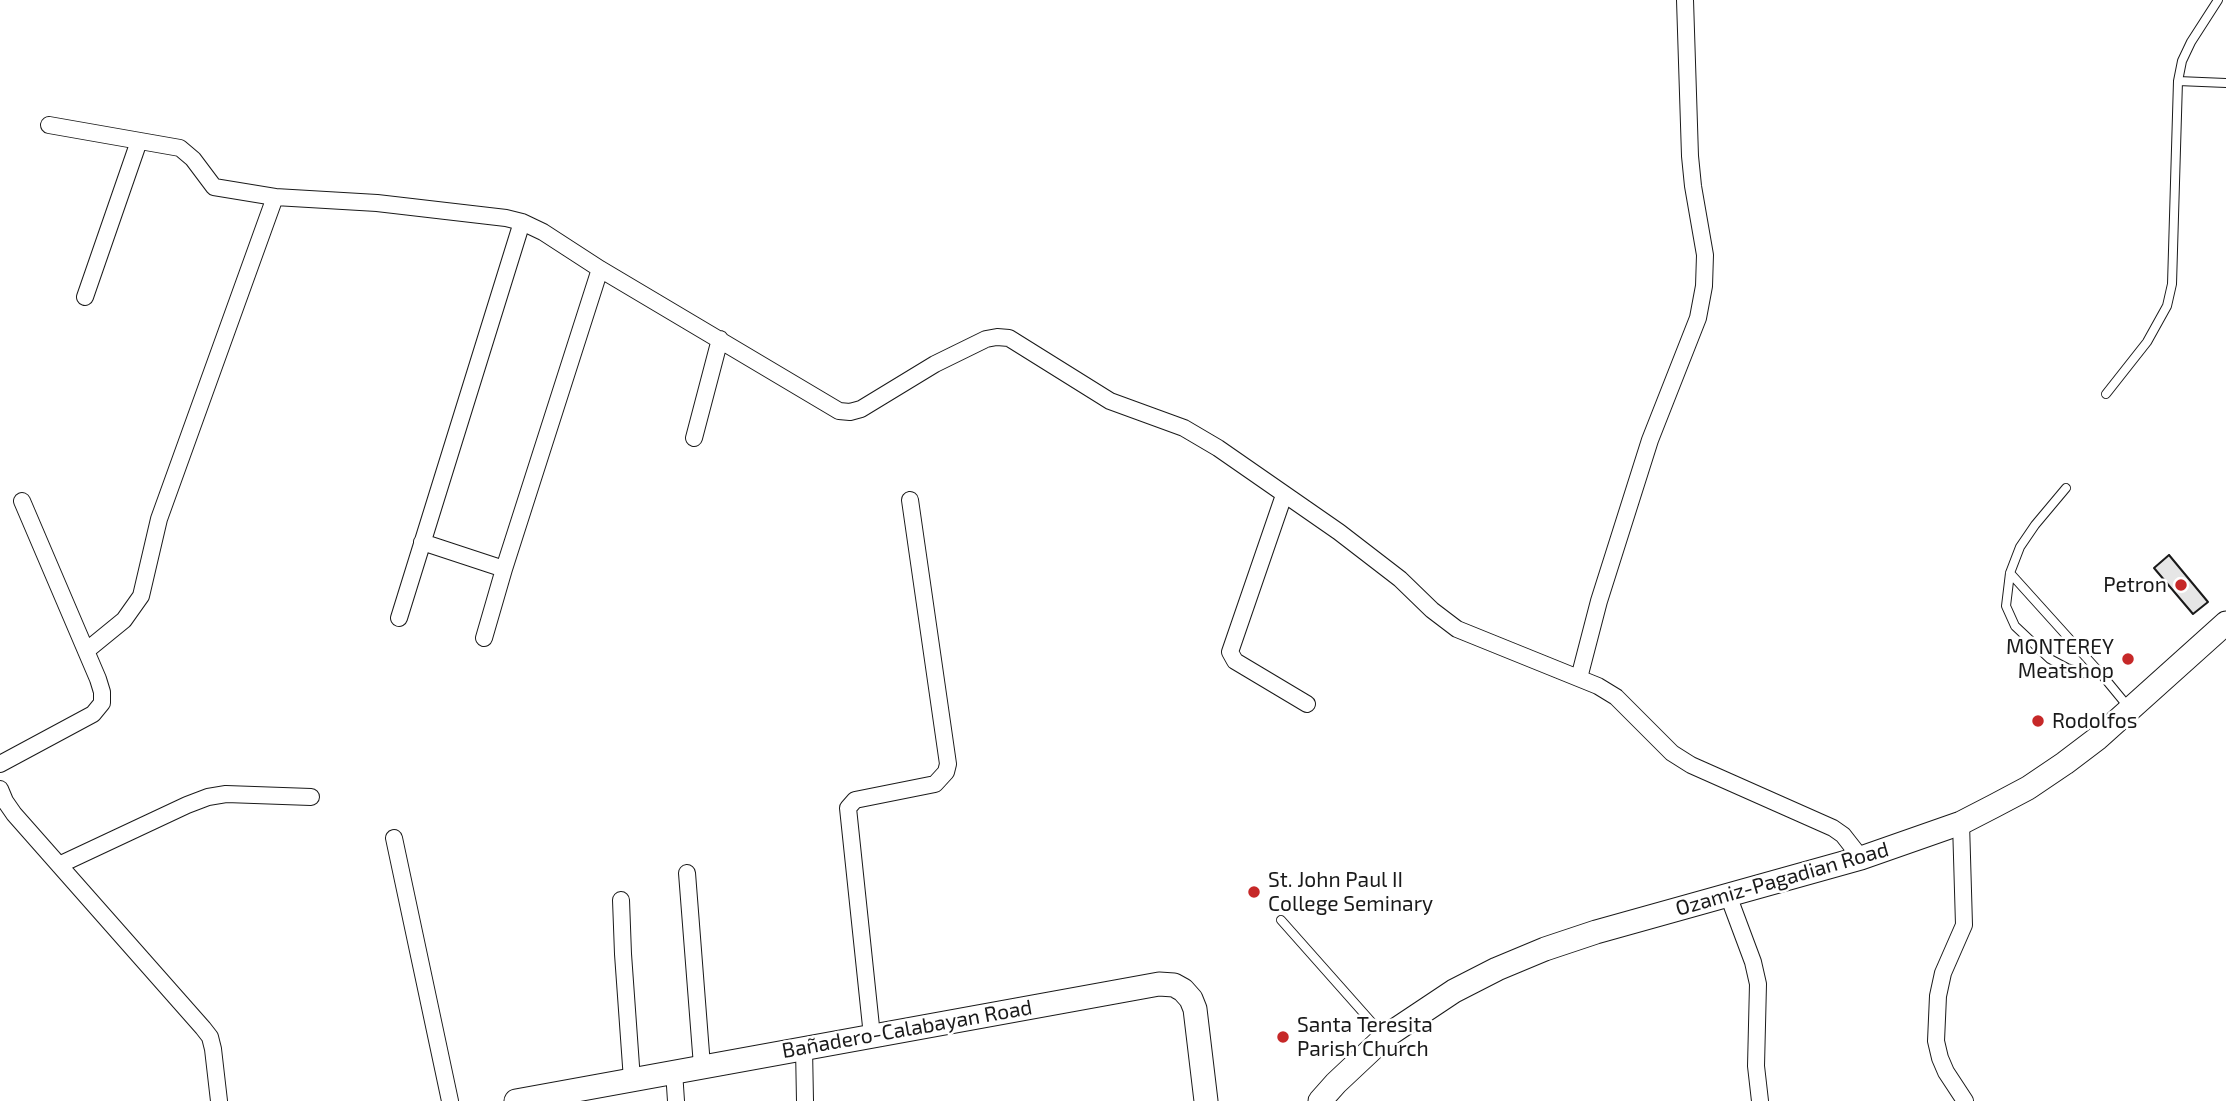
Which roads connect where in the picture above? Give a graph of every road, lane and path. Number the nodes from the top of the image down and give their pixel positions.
1 (1685, 0) edge
2 (2218, 0) edge
3 (2178, 81) junction
4 (2226, 83) edge
5 (49, 125) dead end
6 (139, 141) junction
7 (275, 197) junction
8 (522, 222) junction
9 (600, 269) junction
10 (85, 297) dead end
11 (720, 339) junction
12 (2106, 394) dead end
13 (694, 438) dead end
14 (2066, 488) dead end
15 (1284, 495) junction
16 (909, 500) dead end
17 (22, 501) dead end
18 (422, 542) junction
19 (504, 569) junction
20 (2010, 573) junction
21 (399, 618) dead end
22 (2226, 623) edge
23 (484, 638) dead end
24 (86, 651) junction
25 (2102, 675) junction
26 (1579, 678) junction
27 (1307, 704) dead end
28 (2130, 709) junction
29 (0, 764) edge
30 (0, 789) edge
31 (310, 797) dead end
32 (1961, 823) junction
33 (394, 838) dead end
34 (1861, 858) junction
35 (59, 866) junction
36 (687, 873) dead end
37 (1728, 895) junction
38 (621, 900) dead end
39 (1281, 920) dead end
40 (872, 1037) junction
41 (1385, 1037) junction
42 (804, 1048) junction
43 (702, 1066) junction
44 (674, 1071) junction
45 (632, 1080) junction
46 (219, 1101) edge
47 (450, 1101) edge
48 (516, 1101) edge
49 (676, 1101) edge
50 (805, 1101) edge
51 (1206, 1101) edge
52 (1320, 1101) edge
53 (1760, 1101) edge
54 (1965, 1101) edge

1 - 26 street
2 - 3 lane
3 - 4 lane
3 - 12 lane
5 - 6 street
6 - 7 street
6 - 10 street
7 - 8 street
7 - 24 street
8 - 9 street
8 - 18 street
9 - 11 street
9 - 19 street
11 - 13 street
11 - 15 street
14 - 20 lane
15 - 26 street
15 - 27 street
16 - 40 street
17 - 24 street
18 - 19 street
18 - 21 street
19 - 23 street
20 - 25 lane
20 - 25 lane
22 - 28 main road, Ozamiz-Pagadian Road
24 - 29 street
25 - 28 lane
26 - 34 street
28 - 32 main road, Ozamiz-Pagadian Road
30 - 35 street
31 - 35 street
32 - 34 main road, Ozamiz-Pagadian Road
32 - 54 street
33 - 47 street
34 - 37 main road, Ozamiz-Pagadian Road
35 - 46 street
36 - 43 street
37 - 41 main road, Ozamiz-Pagadian Road
37 - 53 street
38 - 45 street
39 - 41 lane
40 - 42 main road, Bañadero-Calabayan Road
40 - 51 main road, Bañadero-Calabayan Road
41 - 52 main road, Ozamiz-Pagadian Road
42 - 43 main road, Bañadero-Calabayan Road
42 - 50 street
43 - 44 main road, Bañadero-Calabayan Road
44 - 45 main road, Bañadero-Calabayan Road
44 - 49 street
45 - 48 main road, Bañadero-Calabayan Road

